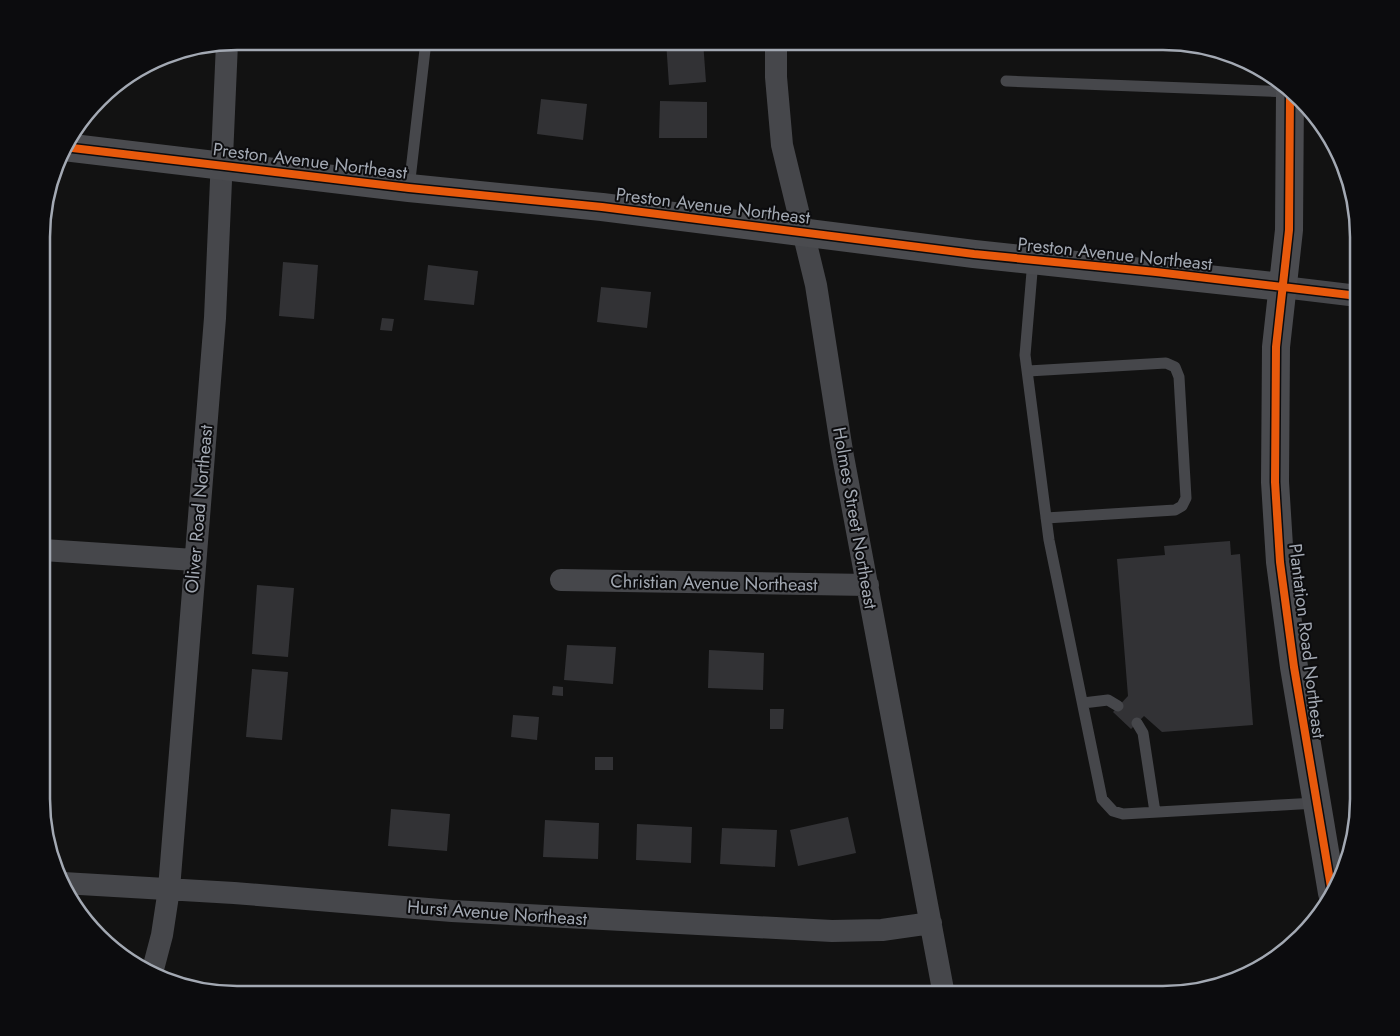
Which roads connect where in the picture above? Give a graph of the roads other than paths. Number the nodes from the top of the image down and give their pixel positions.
1 (227, 50) edge
2 (425, 50) edge
3 (776, 50) edge
4 (1006, 81) dead end
5 (1280, 92) edge
6 (1290, 100) edge
7 (73, 148) edge
8 (223, 166) junction
9 (409, 188) junction
10 (803, 233) junction
11 (1033, 260) junction
12 (1283, 287) junction
13 (1350, 295) edge
14 (1028, 372) junction
15 (1046, 518) junction
16 (50, 550) edge
17 (194, 560) junction
18 (560, 580) dead end
19 (868, 586) junction
20 (1083, 703) junction
21 (1118, 706) dead end
22 (1137, 723) dead end
23 (1316, 804) junction
24 (1154, 812) junction
25 (70, 883) edge
26 (1330, 883) edge
27 (169, 889) junction
28 (932, 923) junction
29 (154, 967) edge
30 (942, 986) edge

1 - 8 street, Oliver Road Northeast
2 - 9 lane
3 - 10 street, Holmes Street Northeast
4 - 5 lane
6 - 12 street, Plantation Road Northeast
7 - 8 street, Preston Avenue Northeast
8 - 9 street, Preston Avenue Northeast
8 - 17 street, Oliver Road Northeast
9 - 10 street, Preston Avenue Northeast
10 - 11 street, Preston Avenue Northeast
10 - 19 street, Holmes Street Northeast
11 - 12 street, Preston Avenue Northeast
11 - 14 lane
12 - 13 street, Preston Avenue Northeast
12 - 23 street, Plantation Road Northeast
14 - 15 lane
14 - 15 lane
15 - 20 lane
16 - 17 street
17 - 27 street, Oliver Road Northeast
18 - 19 street, Christian Avenue Northeast
19 - 28 street, Holmes Street Northeast
20 - 21 lane
20 - 24 lane
22 - 24 lane
23 - 24 lane
23 - 26 street, Plantation Road Northeast
25 - 27 street, Hurst Avenue Northeast
27 - 28 street, Hurst Avenue Northeast
27 - 29 street, Oliver Road Northeast
28 - 30 street, Holmes Street Northeast

